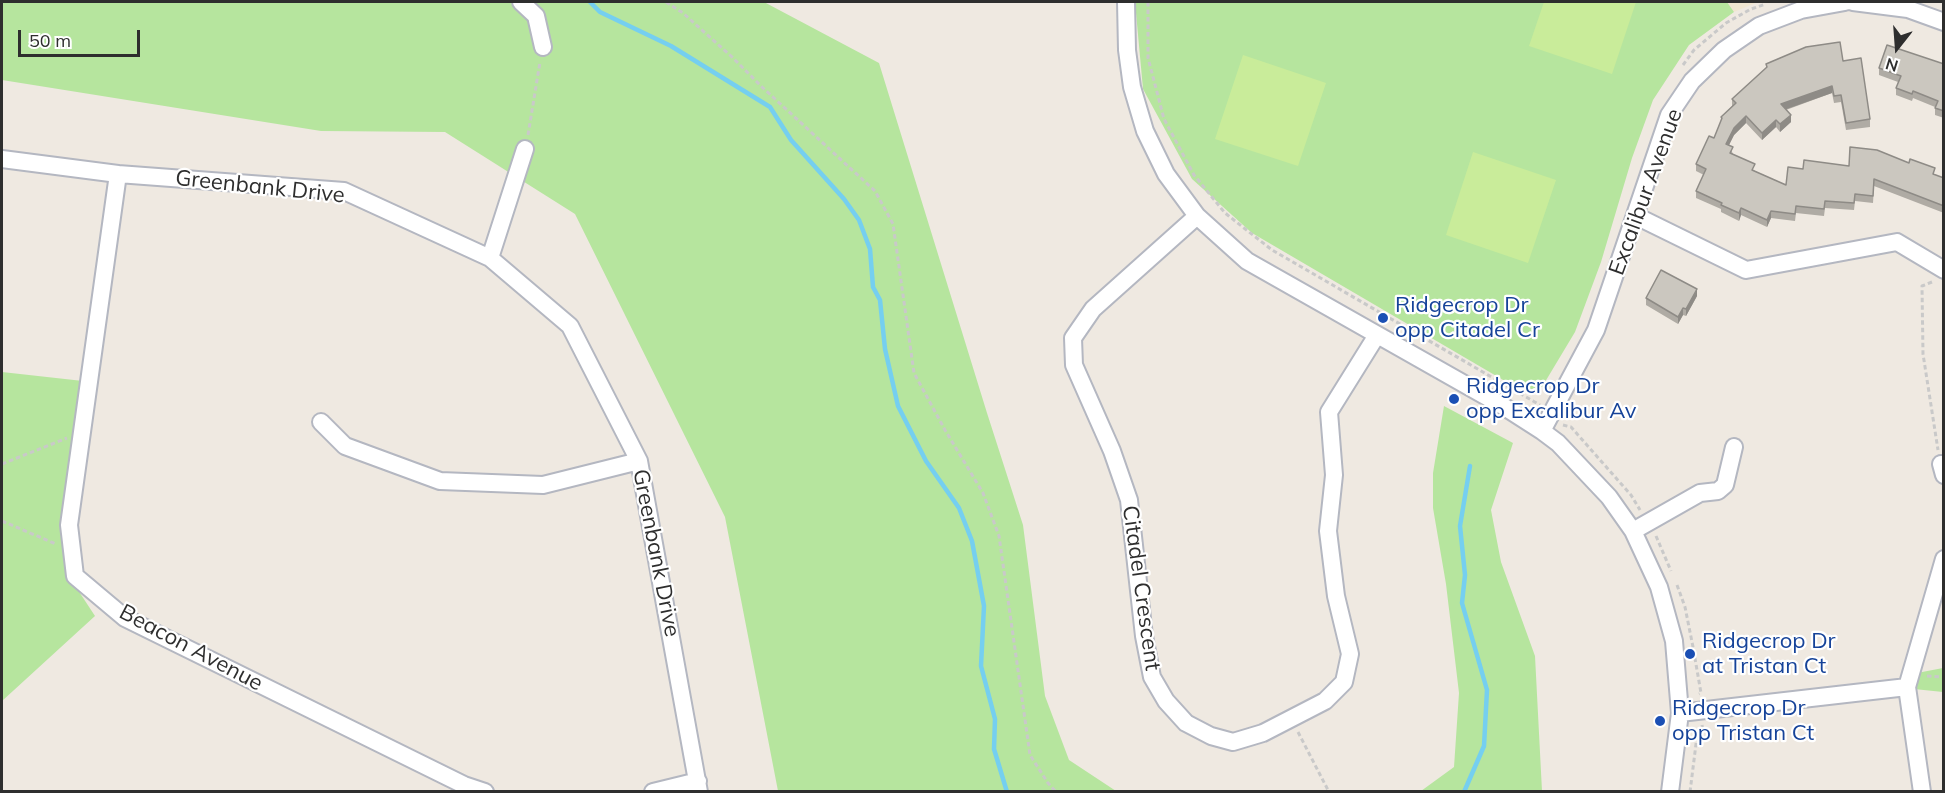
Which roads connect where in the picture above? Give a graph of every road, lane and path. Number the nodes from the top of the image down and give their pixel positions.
1 (521, 2) edge
2 (666, 2) edge
3 (1126, 2) edge
4 (1845, 2) edge
5 (1853, 2) edge
6 (1944, 22) edge
7 (543, 47) joint
8 (525, 149) joint
9 (2, 159) edge
10 (118, 174) junction
11 (1197, 216) junction
12 (1636, 216) junction
13 (490, 258) junction
14 (1938, 275) edge
15 (1377, 335) junction
16 (321, 422) dead end
17 (1542, 430) junction
18 (82, 432) junction
19 (1734, 447) dead end
20 (639, 461) junction
21 (2, 464) edge
22 (1942, 469) edge
23 (2, 521) edge
24 (1633, 531) junction
25 (72, 550) junction
26 (1944, 559) edge
27 (1907, 687) junction
28 (1680, 713) junction
29 (1290, 720) junction
30 (698, 786) edge
31 (485, 792) edge
32 (653, 792) edge
33 (1056, 792) edge
34 (1329, 792) edge
35 (1670, 792) edge
36 (1922, 792) edge

1 - 7 street
2 - 33 path
3 - 11 street
4 - 12 street, Excalibur Avenue
5 - 6 street
7 - 8 path
8 - 13 street
9 - 10 street, Greenbank Drive
10 - 13 street, Greenbank Drive
10 - 18 street, Beacon Avenue
11 - 15 street
11 - 29 street, Citadel Crescent
12 - 14 street
12 - 17 street, Excalibur Avenue
13 - 20 street, Greenbank Drive
14 - 22 path
15 - 17 street
15 - 29 street, Citadel Crescent
16 - 20 street
17 - 24 street
18 - 21 path
18 - 25 street, Beacon Avenue
19 - 24 street
20 - 30 street, Greenbank Drive
23 - 25 path
24 - 28 street
25 - 31 street, Beacon Avenue
26 - 27 street
27 - 28 street
27 - 36 street
28 - 35 street
29 - 34 path
30 - 32 street

